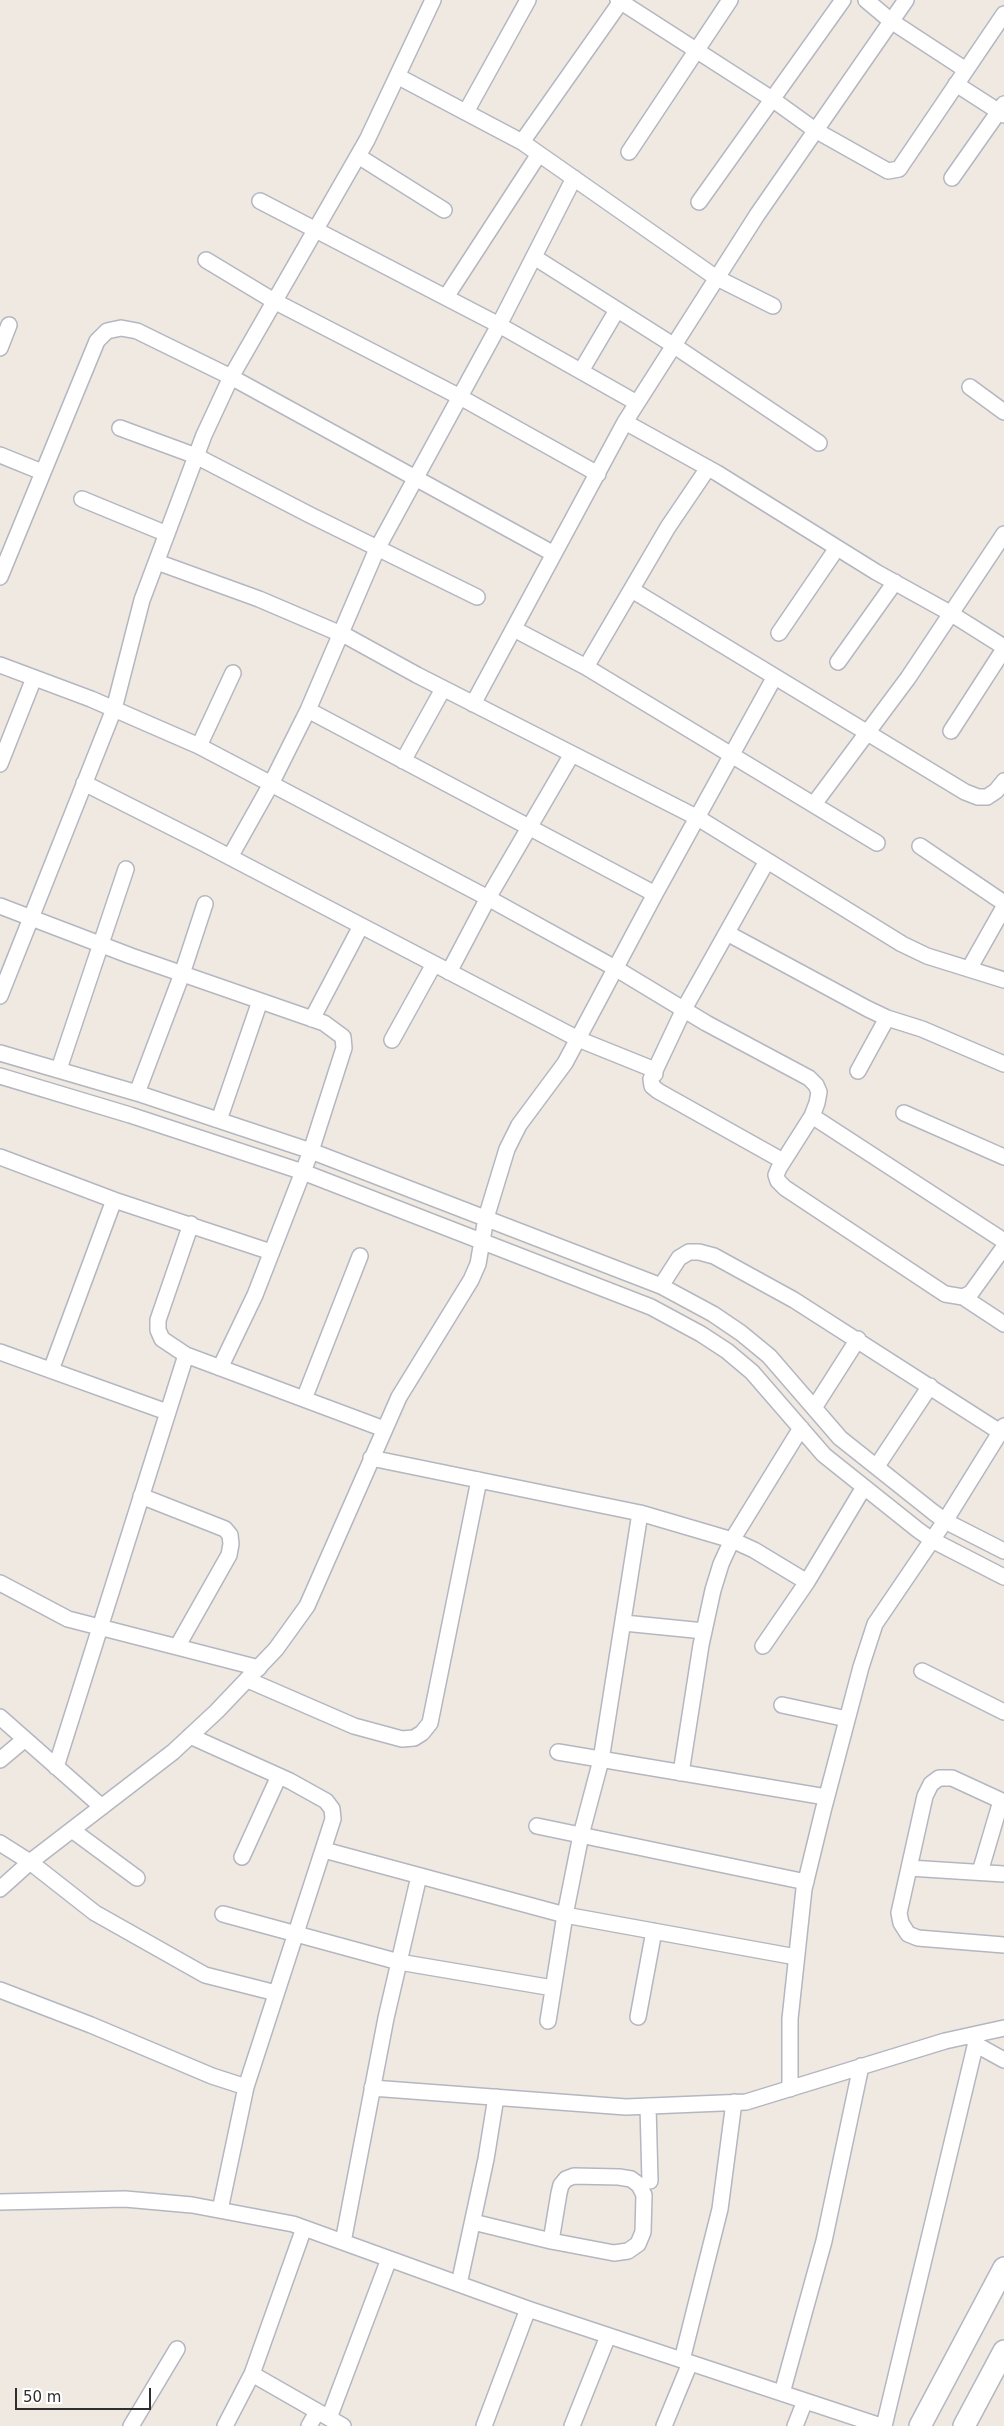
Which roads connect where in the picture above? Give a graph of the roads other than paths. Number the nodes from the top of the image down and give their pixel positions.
1 (433, 0) edge
2 (528, 0) edge
3 (730, 0) edge
4 (843, 0) edge
5 (866, 0) edge
6 (906, 0) edge
7 (620, 1) edge
8 (1004, 14) edge
9 (892, 21) junction
10 (696, 50) junction
11 (966, 70) junction
12 (399, 77) junction
13 (956, 84) junction
14 (772, 99) junction
15 (1002, 110) edge
16 (466, 112) junction
17 (816, 130) junction
18 (522, 142) junction
19 (629, 152) dead end
20 (539, 154) junction
21 (358, 156) junction
22 (574, 178) junction
23 (952, 178) dead end
24 (260, 201) dead end
25 (699, 202) dead end
26 (444, 210) dead end
27 (317, 230) junction
28 (534, 257) junction
29 (206, 260) dead end
30 (715, 277) junction
31 (446, 297) junction
32 (274, 301) junction
33 (773, 306) dead end
34 (617, 310) junction
35 (9, 325) dead end
36 (499, 325) junction
37 (673, 345) junction
38 (0, 348) edge
39 (581, 371) junction
40 (231, 377) junction
41 (970, 387) dead end
42 (460, 397) junction
43 (637, 403) junction
44 (1004, 411) edge
45 (625, 422) junction
46 (120, 428) dead end
47 (819, 443) dead end
48 (0, 455) edge
49 (196, 456) junction
50 (708, 468) junction
51 (42, 472) junction
52 (598, 474) junction
53 (416, 478) junction
54 (82, 499) dead end
55 (167, 534) junction
56 (1004, 534) edge
57 (837, 548) junction
58 (377, 549) junction
59 (554, 554) junction
60 (157, 562) junction
61 (0, 577) edge
62 (895, 582) junction
63 (632, 590) junction
64 (476, 597) dead end
65 (950, 613) junction
66 (514, 629) junction
67 (779, 633) dead end
68 (342, 635) junction
69 (1004, 648) edge
70 (838, 662) dead end
71 (0, 665) edge
72 (586, 667) junction
73 (233, 673) dead end
74 (34, 678) junction
75 (774, 678) junction
76 (443, 688) junction
77 (473, 704) junction
78 (114, 709) junction
79 (308, 710) junction
80 (868, 731) junction
81 (951, 731) dead end
82 (199, 746) junction
83 (572, 754) junction
84 (731, 755) junction
85 (403, 761) junction
86 (0, 764) edge
87 (1004, 781) edge
88 (84, 783) junction
89 (271, 784) junction
90 (814, 804) junction
91 (698, 818) junction
92 (529, 827) junction
93 (877, 843) dead end
94 (920, 846) dead end
95 (230, 857) junction
96 (766, 860) junction
97 (126, 869) dead end
98 (655, 894) junction
99 (488, 898) junction
100 (205, 904) dead end
101 (1004, 905) edge
102 (0, 906) edge
103 (29, 917) junction
104 (361, 926) junction
105 (727, 933) junction
106 (100, 944) junction
107 (434, 964) junction
108 (615, 968) junction
109 (968, 968) junction
110 (449, 972) junction
111 (182, 974) junction
112 (1004, 980) edge
113 (0, 996) edge
114 (260, 1001) junction
115 (684, 1009) junction
116 (886, 1018) junction
117 (312, 1019) junction
118 (578, 1039) junction
119 (392, 1040) dead end
120 (0, 1052) edge
121 (1004, 1064) edge
122 (59, 1069) junction
123 (858, 1071) dead end
124 (655, 1072) junction
125 (0, 1076) edge
126 (136, 1093) junction
127 (904, 1113) dead end
128 (812, 1116) junction
129 (219, 1120) junction
130 (311, 1151) junction
131 (1004, 1157) edge
132 (0, 1158) edge
133 (784, 1161) junction
134 (303, 1172) junction
135 (114, 1200) junction
136 (486, 1218) junction
137 (192, 1224) junction
138 (1004, 1241) edge
139 (483, 1242) junction
140 (1004, 1247) edge
141 (271, 1252) junction
142 (360, 1256) dead end
143 (661, 1286) junction
144 (963, 1297) junction
145 (1004, 1324) edge
146 (858, 1339) junction
147 (0, 1352) edge
148 (186, 1355) junction
149 (220, 1368) junction
150 (51, 1370) junction
151 (930, 1386) junction
152 (304, 1399) junction
153 (814, 1408) junction
154 (167, 1412) junction
155 (801, 1428) junction
156 (384, 1429) junction
157 (1002, 1429) edge
158 (371, 1458) junction
159 (877, 1466) junction
160 (479, 1480) junction
161 (864, 1487) junction
162 (141, 1496) junction
163 (640, 1513) junction
164 (945, 1521) junction
165 (732, 1540) junction
166 (932, 1540) junction
167 (1004, 1551) edge
168 (1004, 1577) edge
169 (807, 1582) junction
170 (0, 1583) edge
171 (624, 1623) junction
172 (100, 1628) junction
173 (704, 1631) junction
174 (763, 1646) dead end
175 (177, 1647) junction
176 (259, 1668) junction
177 (922, 1670) dead end
178 (248, 1680) junction
179 (782, 1705) dead end
180 (1004, 1712) edge
181 (0, 1717) edge
182 (847, 1719) junction
183 (190, 1736) junction
184 (25, 1739) junction
185 (558, 1752) dead end
186 (0, 1760) edge
187 (601, 1760) junction
188 (56, 1767) junction
189 (681, 1773) junction
190 (280, 1776) junction
191 (826, 1797) junction
192 (1003, 1801) edge
193 (102, 1807) junction
194 (538, 1826) dead end
195 (72, 1830) junction
196 (581, 1835) junction
197 (0, 1843) edge
198 (324, 1850) junction
199 (242, 1857) dead end
200 (30, 1862) junction
201 (909, 1868) junction
202 (980, 1872) junction
203 (1004, 1874) edge
204 (419, 1876) junction
205 (136, 1878) dead end
206 (806, 1882) junction
207 (0, 1889) edge
208 (223, 1914) dead end
209 (565, 1915) junction
210 (654, 1931) junction
211 (296, 1934) junction
212 (1004, 1945) edge
213 (796, 1956) junction
214 (399, 1962) junction
215 (553, 1988) junction
216 (0, 1990) edge
217 (276, 1993) junction
218 (638, 2017) dead end
219 (548, 2021) dead end
220 (1004, 2028) edge
221 (977, 2039) junction
222 (1004, 2060) edge
223 (861, 2066) junction
224 (246, 2087) junction
225 (372, 2088) junction
226 (790, 2089) junction
227 (496, 2097) junction
228 (734, 2102) junction
229 (648, 2106) junction
230 (650, 2181) dead end
231 (0, 2202) edge
232 (220, 2210) junction
233 (473, 2222) junction
234 (304, 2228) junction
235 (551, 2241) junction
236 (344, 2242) junction
237 (389, 2259) junction
238 (1004, 2268) edge
239 (458, 2284) junction
240 (528, 2309) junction
241 (608, 2336) junction
242 (177, 2349) dead end
243 (1004, 2351) edge
244 (686, 2361) junction
245 (252, 2374) junction
246 (782, 2393) junction
247 (805, 2401) junction
248 (323, 2415) junction
249 (130, 2426) edge
250 (225, 2426) edge
251 (309, 2426) edge
252 (343, 2426) edge
253 (484, 2426) edge
254 (572, 2426) edge
255 (664, 2426) edge
256 (795, 2426) edge
257 (882, 2426) edge
258 (920, 2426) edge
259 (964, 2426) edge

1 - 12 street
2 - 16 street
3 - 10 street
4 - 14 street
5 - 9 street
6 - 9 street
7 - 10 street
7 - 18 street
8 - 11 street
9 - 11 street
9 - 17 street
10 - 14 street
10 - 19 street
11 - 13 street
12 - 16 street
12 - 21 street
13 - 15 street
13 - 17 street
14 - 17 street
14 - 25 street
15 - 23 street
16 - 18 street
17 - 30 street
18 - 20 street
20 - 22 street
20 - 31 street
21 - 26 street
21 - 27 street
22 - 28 street
22 - 30 street
24 - 27 street
27 - 31 street
27 - 32 street
28 - 34 street
28 - 36 street
29 - 32 street
30 - 33 street
30 - 37 street
31 - 36 street
32 - 40 street
32 - 42 street
34 - 37 street
34 - 39 street
35 - 38 street
36 - 39 street
36 - 42 street
37 - 43 street
37 - 47 street
39 - 43 street
40 - 49 street
40 - 51 street
40 - 53 street
41 - 44 street
42 - 52 street
42 - 53 street
43 - 45 street
45 - 50 street
45 - 52 street
46 - 49 street
48 - 51 street
49 - 55 street
49 - 58 street
50 - 57 street
50 - 63 street
51 - 61 street
52 - 59 street
53 - 58 street
53 - 59 street
54 - 55 street
55 - 60 street
56 - 65 street
57 - 62 street
57 - 67 street
58 - 64 street
58 - 68 street
59 - 66 street
60 - 68 street
60 - 78 street
62 - 65 street
62 - 70 street
63 - 72 street
63 - 75 street
65 - 69 street
65 - 80 street
66 - 72 street
66 - 77 street
68 - 76 street
68 - 79 street
69 - 81 street
71 - 74 street
72 - 84 street
73 - 82 street
74 - 78 street
74 - 86 street
75 - 80 street
75 - 84 street
76 - 77 street
76 - 85 street
77 - 83 street
78 - 82 street
78 - 88 street
79 - 85 street
79 - 89 street
80 - 87 street
80 - 90 street
82 - 89 street
83 - 91 street
83 - 92 street
84 - 90 street
84 - 91 street
85 - 92 street
88 - 95 street
88 - 103 street
89 - 95 street
89 - 99 street
90 - 93 street
91 - 96 street
91 - 98 street
92 - 98 street
92 - 99 street
94 - 101 street
95 - 104 street
96 - 105 street
96 - 109 street
97 - 106 street
98 - 108 street
99 - 108 street
99 - 110 street
100 - 111 street
101 - 109 street
102 - 103 street
103 - 106 street
103 - 113 street
104 - 107 street
104 - 117 street
105 - 115 street
105 - 116 street
106 - 111 street
106 - 122 street
107 - 110 street
107 - 119 street
108 - 115 street
108 - 118 street
109 - 112 street
110 - 118 street
111 - 114 street
111 - 126 street
114 - 117 street
114 - 129 street
115 - 124 street
115 - 128 street
116 - 121 street
116 - 123 street
117 - 130 street
118 - 124 street
118 - 136 street
120 - 122 street
122 - 126 street
124 - 133 street
125 - 134 street
126 - 129 street
127 - 131 street
128 - 133 street
128 - 138 street
129 - 130 street
130 - 134 street
130 - 136 street
132 - 135 street
133 - 144 street
134 - 139 street
134 - 141 street
135 - 137 street
135 - 150 street
136 - 139 street
136 - 143 street
137 - 141 street
137 - 148 street
139 - 155 street
139 - 156 street
140 - 144 street
141 - 149 street
142 - 152 street
143 - 146 street
143 - 153 street
144 - 145 street
146 - 151 street
146 - 153 street
147 - 150 street
148 - 149 street
148 - 154 street
149 - 152 street
150 - 154 street
151 - 157 street
151 - 159 street
152 - 156 street
153 - 159 street
154 - 162 street
155 - 161 street
155 - 165 street
156 - 158 street
157 - 164 street
158 - 160 street
158 - 176 street
159 - 164 street
160 - 163 street
160 - 178 street
161 - 166 street
161 - 169 street
162 - 172 street
162 - 175 street
163 - 165 street
163 - 171 street
164 - 166 street
164 - 167 street
165 - 169 street
165 - 173 street
166 - 168 street
166 - 182 street
169 - 174 street
170 - 172 street
171 - 173 street
171 - 187 street
172 - 175 street
172 - 188 street
173 - 189 street
175 - 176 street
176 - 178 street
177 - 180 street
178 - 183 street
179 - 182 street
181 - 184 street
182 - 191 street
183 - 190 street
183 - 193 street
184 - 186 street
184 - 188 street
185 - 187 street
187 - 189 street
187 - 196 street
188 - 193 street
189 - 191 street
190 - 198 street
190 - 199 street
191 - 206 street
192 - 201 street
192 - 202 street
193 - 195 street
194 - 196 street
195 - 200 street
195 - 205 street
196 - 206 street
196 - 209 street
197 - 200 street
198 - 204 street
198 - 211 street
200 - 207 street
200 - 217 street
201 - 202 street
201 - 212 street
202 - 203 street
204 - 209 street
204 - 214 street
206 - 213 street
208 - 211 street
209 - 210 street
209 - 215 street
210 - 213 street
210 - 218 street
211 - 214 street
211 - 217 street
213 - 226 street
214 - 215 street
214 - 225 street
215 - 219 street
216 - 224 street
217 - 224 street
220 - 221 street
221 - 222 street
221 - 223 street
221 - 257 street
223 - 226 street
223 - 246 street
224 - 232 street
225 - 227 street
225 - 236 street
226 - 228 street
227 - 229 street
227 - 233 street
228 - 229 street
228 - 244 street
229 - 230 street
231 - 232 street
232 - 234 street
233 - 235 street
233 - 239 street
234 - 236 street
234 - 245 street
235 - 235 street
236 - 237 street
237 - 239 street
237 - 248 street
238 - 258 main road
239 - 240 street
240 - 241 street
240 - 253 street
241 - 244 street
241 - 254 street
242 - 249 street
243 - 259 main road
244 - 246 street
244 - 255 street
245 - 248 street
245 - 250 street
246 - 247 street
247 - 256 street
247 - 257 street
248 - 251 street
248 - 252 street

